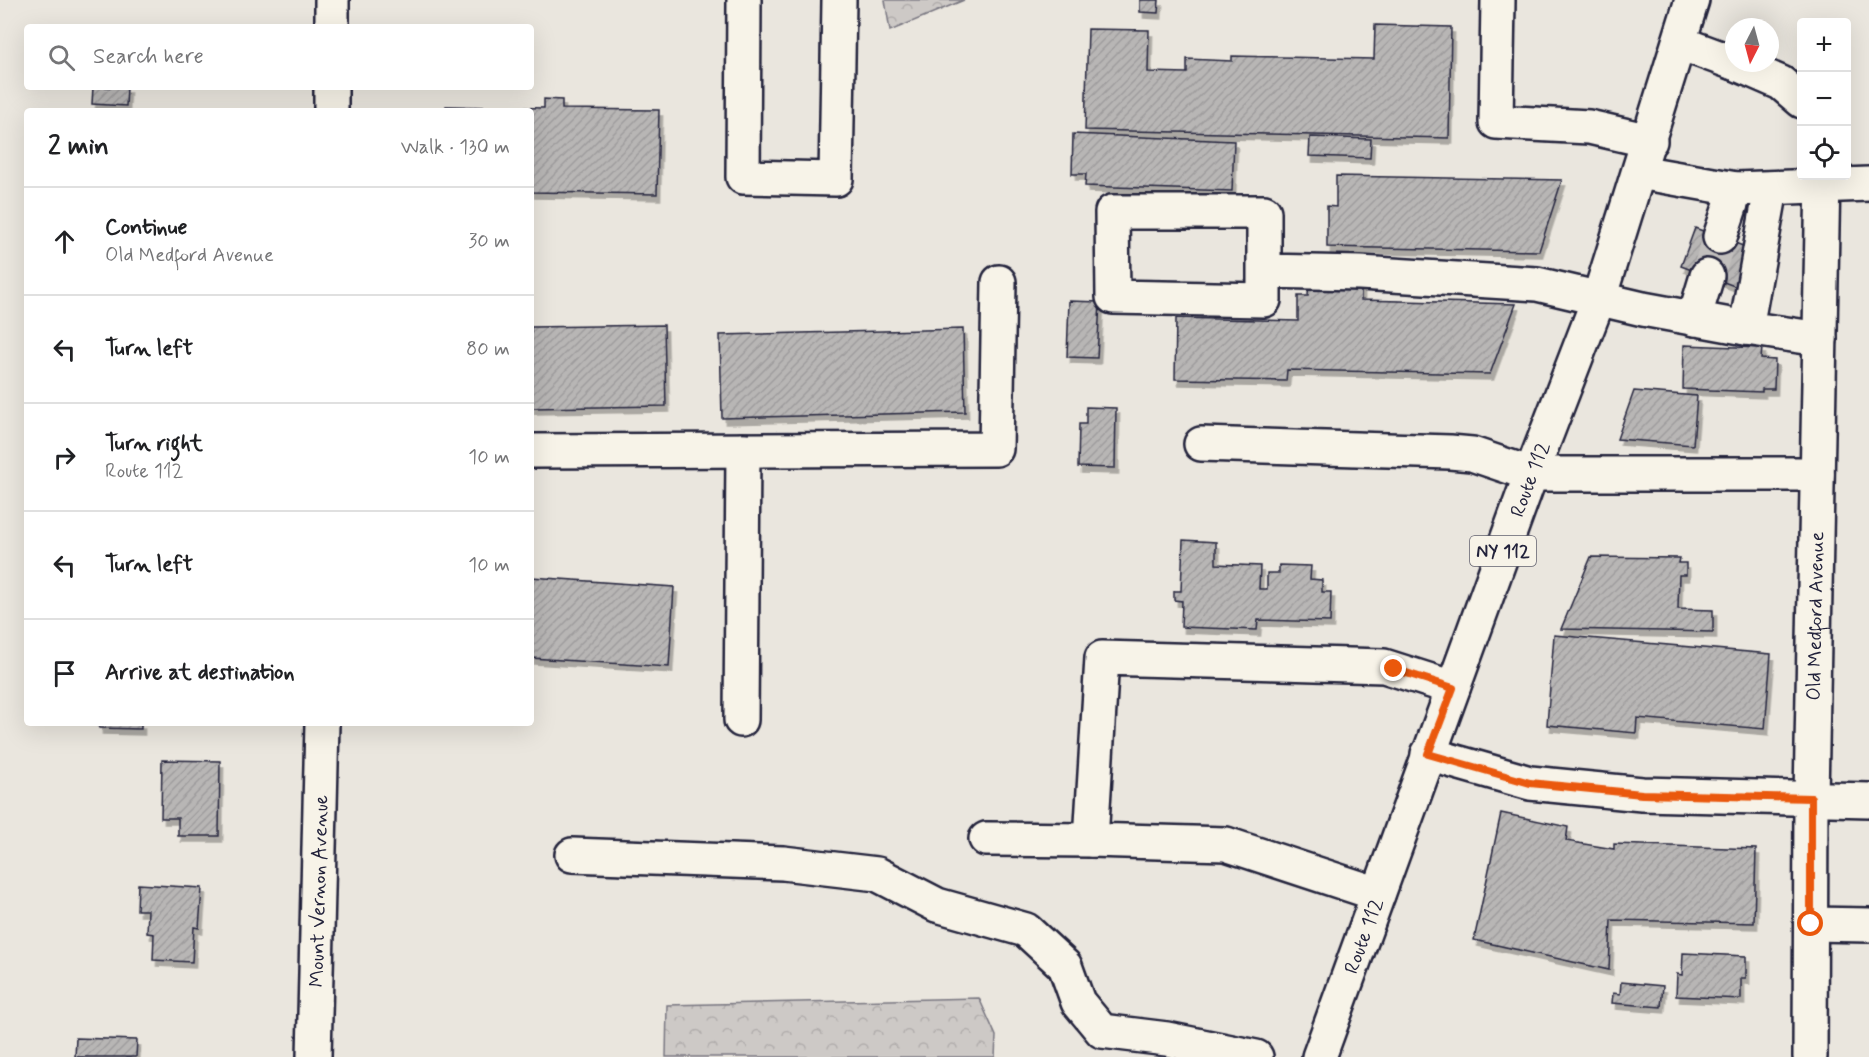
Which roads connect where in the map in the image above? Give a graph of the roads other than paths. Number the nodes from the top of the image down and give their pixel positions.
1 (332, 0) edge
2 (744, 0) edge
3 (839, 0) edge
4 (1498, 0) edge
5 (1692, 0) edge
6 (332, 24) edge
7 (1680, 43) junction
8 (1725, 60) edge
9 (1755, 72) edge
10 (331, 90) edge
11 (1797, 97) edge
12 (331, 108) edge
13 (1650, 141) junction
14 (1639, 172) junction
15 (1823, 180) edge
16 (1869, 184) edge
17 (1736, 189) junction
18 (1771, 189) junction
19 (1720, 237) tunnel mouth
20 (1263, 271) junction
21 (1707, 276) tunnel mouth
22 (999, 282) dead end
23 (1599, 298) junction
24 (1694, 319) junction
25 (1746, 328) junction
26 (1820, 339) junction
27 (1201, 444) dead end
28 (742, 450) junction
29 (534, 452) edge
30 (1531, 474) junction
31 (1817, 474) junction
32 (1453, 688) junction
33 (741, 720) dead end
34 (322, 726) edge
35 (1428, 754) junction
36 (1811, 798) junction
37 (1869, 800) edge
38 (986, 838) dead end
39 (1091, 840) junction
40 (572, 855) dead end
41 (1378, 894) junction
42 (1811, 924) junction
43 (1869, 925) edge
44 (314, 1057) edge
45 (1256, 1057) edge
46 (1319, 1057) edge
47 (1810, 1057) edge

1 - 6 street
2 - 3 street
4 - 13 street
5 - 7 street, Route 112 / NY 112
7 - 8 street
7 - 13 street, Route 112 / NY 112
9 - 11 street
10 - 12 street
13 - 14 street, Route 112 / NY 112
14 - 17 street
14 - 23 street, Route 112 / NY 112
15 - 16 street
15 - 18 street
15 - 26 street, Old Medford Avenue
17 - 18 street
17 - 19 street
18 - 25 street
20 - 20 street
20 - 23 street
21 - 24 street
22 - 28 street
23 - 24 street
23 - 30 street, Route 112 / NY 112
24 - 25 street
25 - 26 street
26 - 31 street, Old Medford Avenue
27 - 30 street
28 - 29 street
28 - 33 street
30 - 31 street
30 - 32 street, Route 112 / NY 112
31 - 36 street, Old Medford Avenue
32 - 35 street, Route 112 / NY 112
32 - 39 street
34 - 44 street, Mount Vernon Avenue
35 - 36 street
35 - 41 street, Route 112 / NY 112
36 - 37 street
36 - 42 street, Old Medford Avenue
38 - 39 street
39 - 41 street
40 - 45 street
41 - 46 street, Route 112 / NY 112
42 - 43 street
42 - 47 street, Old Medford Avenue

